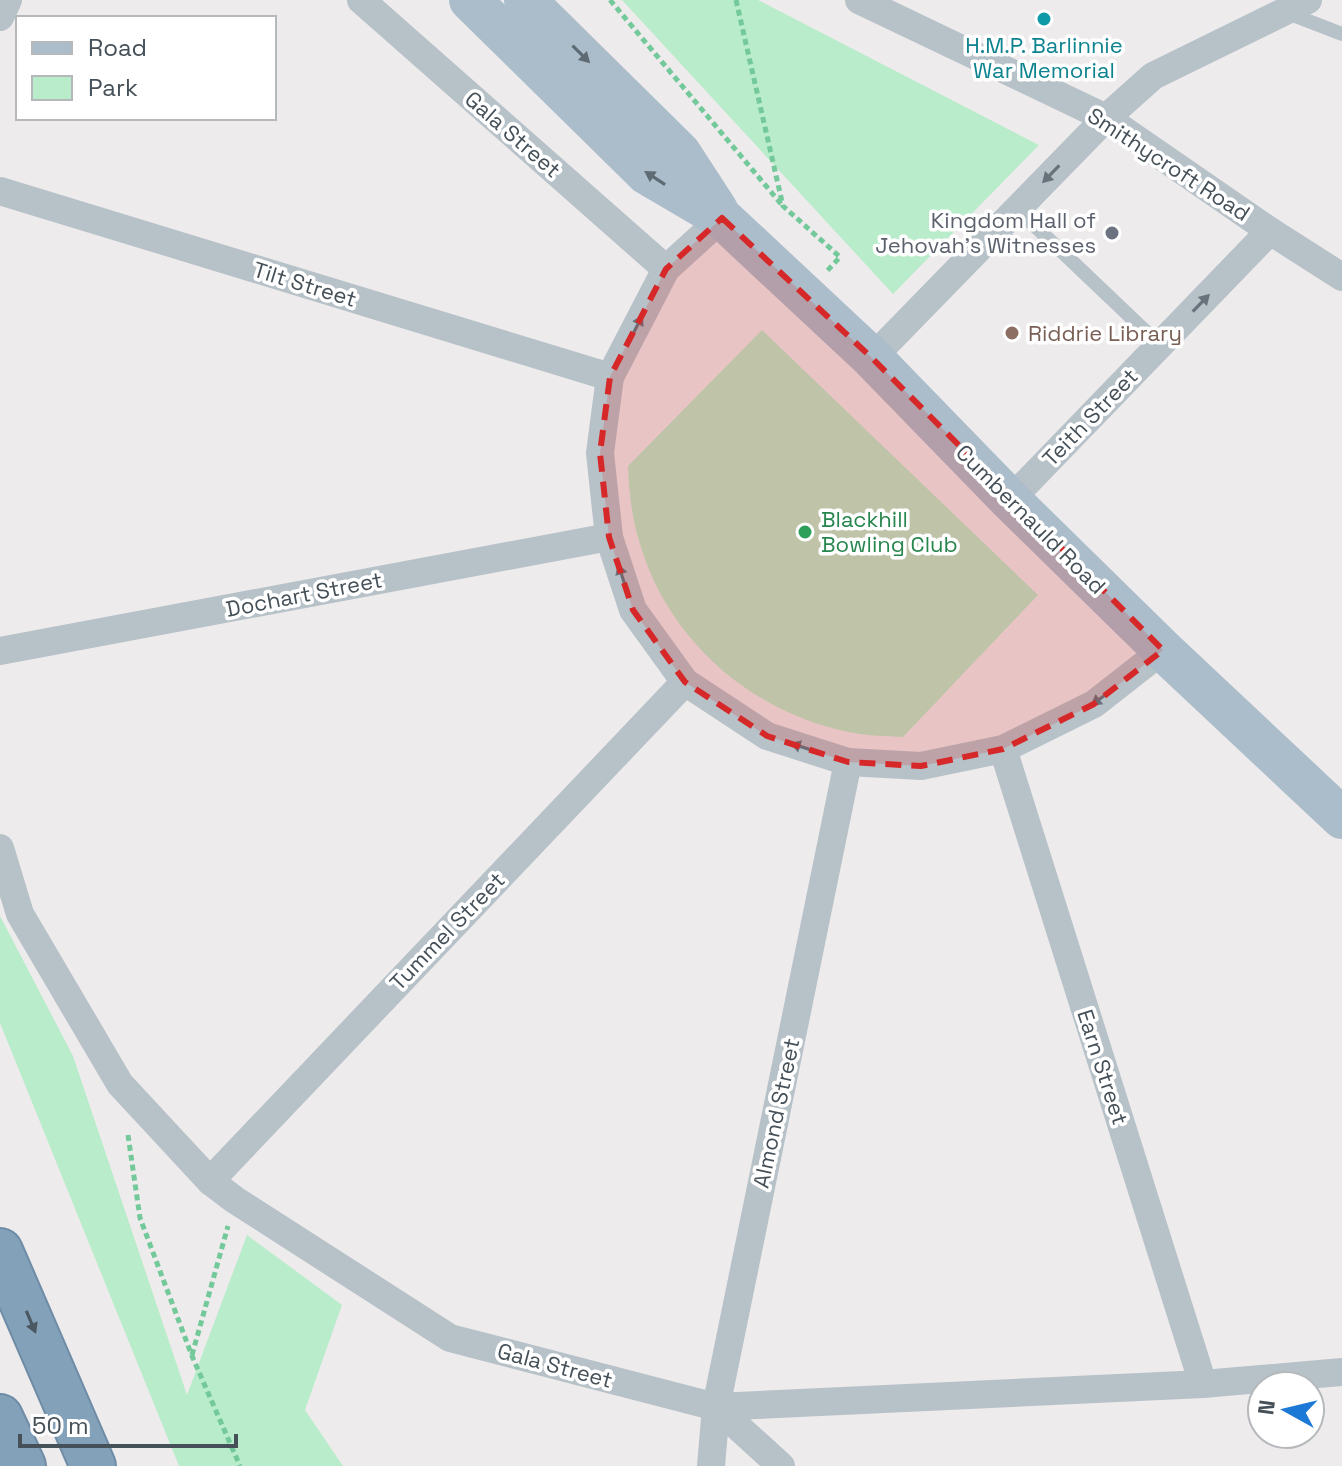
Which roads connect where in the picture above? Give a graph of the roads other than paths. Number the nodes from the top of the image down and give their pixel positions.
1 (8, 0) edge
2 (361, 0) edge
3 (470, 0) edge
4 (525, 0) edge
5 (859, 0) edge
6 (1296, 6) edge
7 (0, 17) edge
8 (1342, 34) edge
9 (1106, 118) junction
10 (0, 191) edge
11 (1017, 209) junction
12 (722, 218) junction
13 (1270, 231) junction
14 (666, 269) junction
15 (1342, 277) edge
16 (1160, 345) junction
17 (872, 358) junction
18 (610, 377) junction
19 (1010, 500) junction
20 (609, 537) junction
21 (1163, 650) junction
22 (0, 651) edge
23 (685, 682) junction
24 (1003, 749) junction
25 (848, 762) junction
26 (1342, 818) edge
27 (0, 848) edge
28 (210, 1181) junction
29 (0, 1251) edge
30 (1342, 1372) edge
31 (1203, 1384) junction
32 (716, 1407) junction
33 (0, 1417) edge
34 (23, 1466) edge
35 (93, 1466) edge
36 (711, 1466) edge
37 (781, 1466) edge

1 - 7 street
2 - 14 street, Gala Street
12 -> 3 main road, Cumbernauld Road
4 -> 12 main road, Cumbernauld Road
5 - 9 street, Smithycroft Road
6 - 8 lane
6 - 9 street
9 -> 11 street
9 - 13 street, Smithycroft Road
10 - 18 street, Tilt Street
11 - 16 lane
11 - 17 street
12 - 14 street
12 - 17 main road, Cumbernauld Road
13 - 15 street, Smithycroft Road
16 -> 13 street, Teith Street
18 -> 14 street
16 - 19 street, Teith Street
17 - 19 main road, Cumbernauld Road
18 - 20 street
19 - 21 main road, Cumbernauld Road
20 - 22 street, Dochart Street
23 -> 20 street
21 -> 24 street
21 - 26 main road, Cumbernauld Road
25 -> 23 street
23 - 28 street, Tummel Street
24 - 25 street
24 - 31 street, Earn Street
25 - 32 street, Almond Street
27 - 28 street, Gala Street
28 - 32 street, Gala Street
29 -> 35 highway
30 - 31 street, Gala Street
31 - 32 street, Gala Street
32 - 36 street, Almond Street
32 - 37 street
33 - 34 highway

